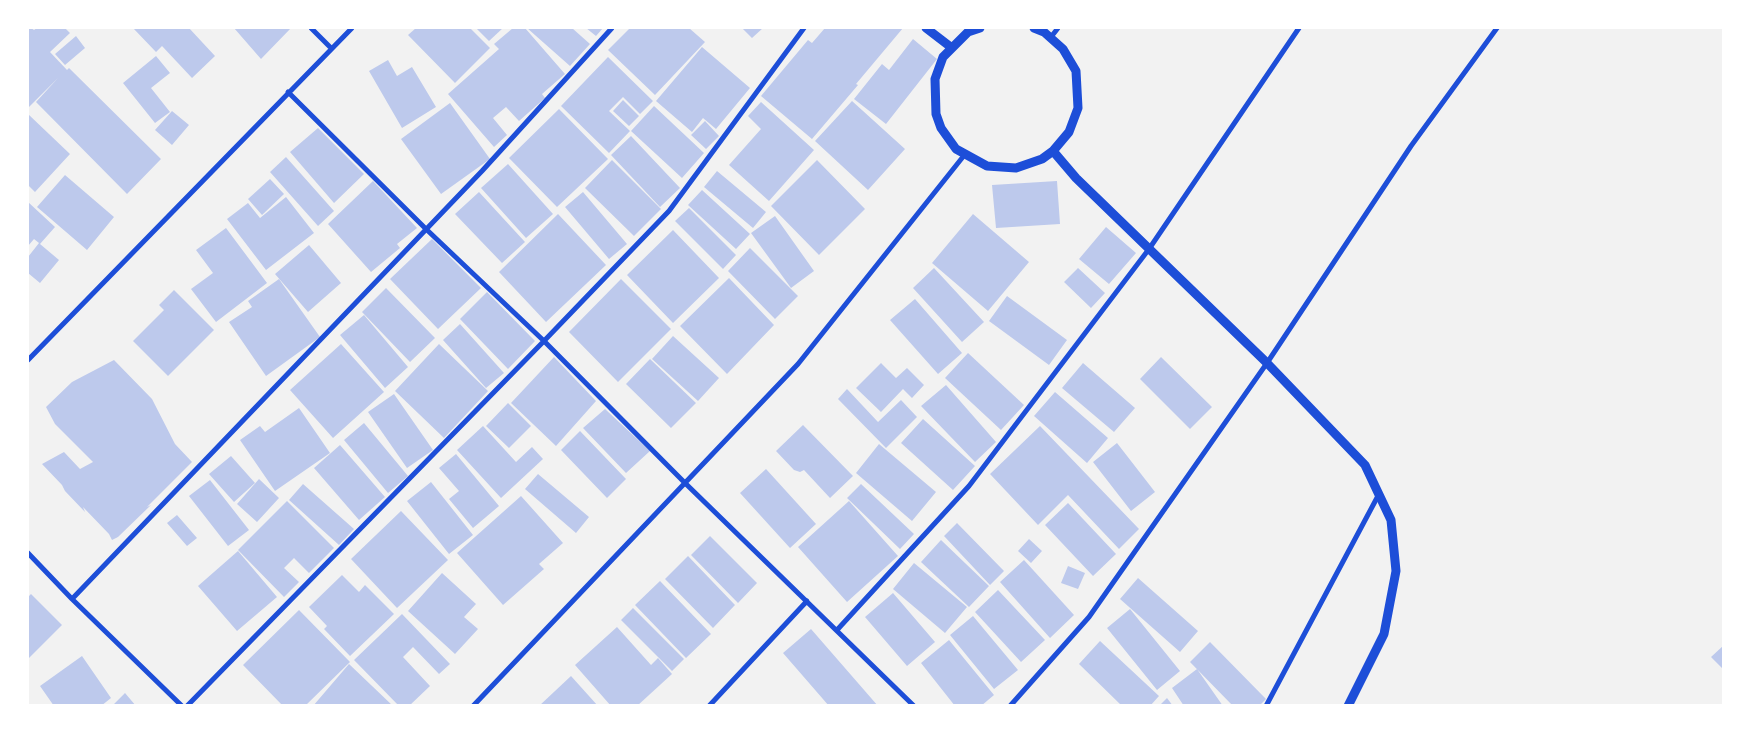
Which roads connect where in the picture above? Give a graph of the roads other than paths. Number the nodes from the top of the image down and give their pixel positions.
1 (311, 28) edge
2 (352, 28) edge
3 (612, 28) edge
4 (804, 28) edge
5 (926, 28) edge
6 (980, 28) edge
7 (1034, 28) edge
8 (1058, 28) edge
9 (1299, 28) edge
10 (1497, 28) edge
11 (1051, 37) junction
12 (331, 48) junction
13 (952, 48) junction
14 (288, 92) junction
15 (1053, 151) junction
16 (966, 153) junction
17 (426, 229) junction
18 (1149, 249) junction
19 (544, 341) junction
20 (28, 360) edge
21 (1267, 363) junction
22 (685, 483) junction
23 (1379, 494) junction
24 (28, 553) edge
25 (72, 599) junction
26 (807, 601) junction
27 (837, 630) junction
28 (711, 705) edge
29 (182, 706) edge
30 (187, 706) edge
31 (473, 706) edge
32 (914, 706) edge
33 (1010, 706) edge
34 (1266, 706) edge
35 (1348, 706) edge

1 - 12 street
2 - 12 street
3 - 17 street
4 - 19 street
5 - 13 street
6 - 13 street
7 - 11 street
8 - 11 street
9 - 18 street
10 - 21 street
11 - 15 street
12 - 14 street
13 - 16 street
14 - 17 street
14 - 20 street
15 - 16 street
15 - 18 street
16 - 22 street
17 - 19 street
17 - 25 street
18 - 21 street
18 - 27 street
19 - 22 street
19 - 30 street
21 - 23 street
21 - 33 street
22 - 26 street
22 - 31 street
23 - 34 street
23 - 35 street
24 - 25 street
25 - 29 street
26 - 27 street
26 - 28 street
27 - 32 street

